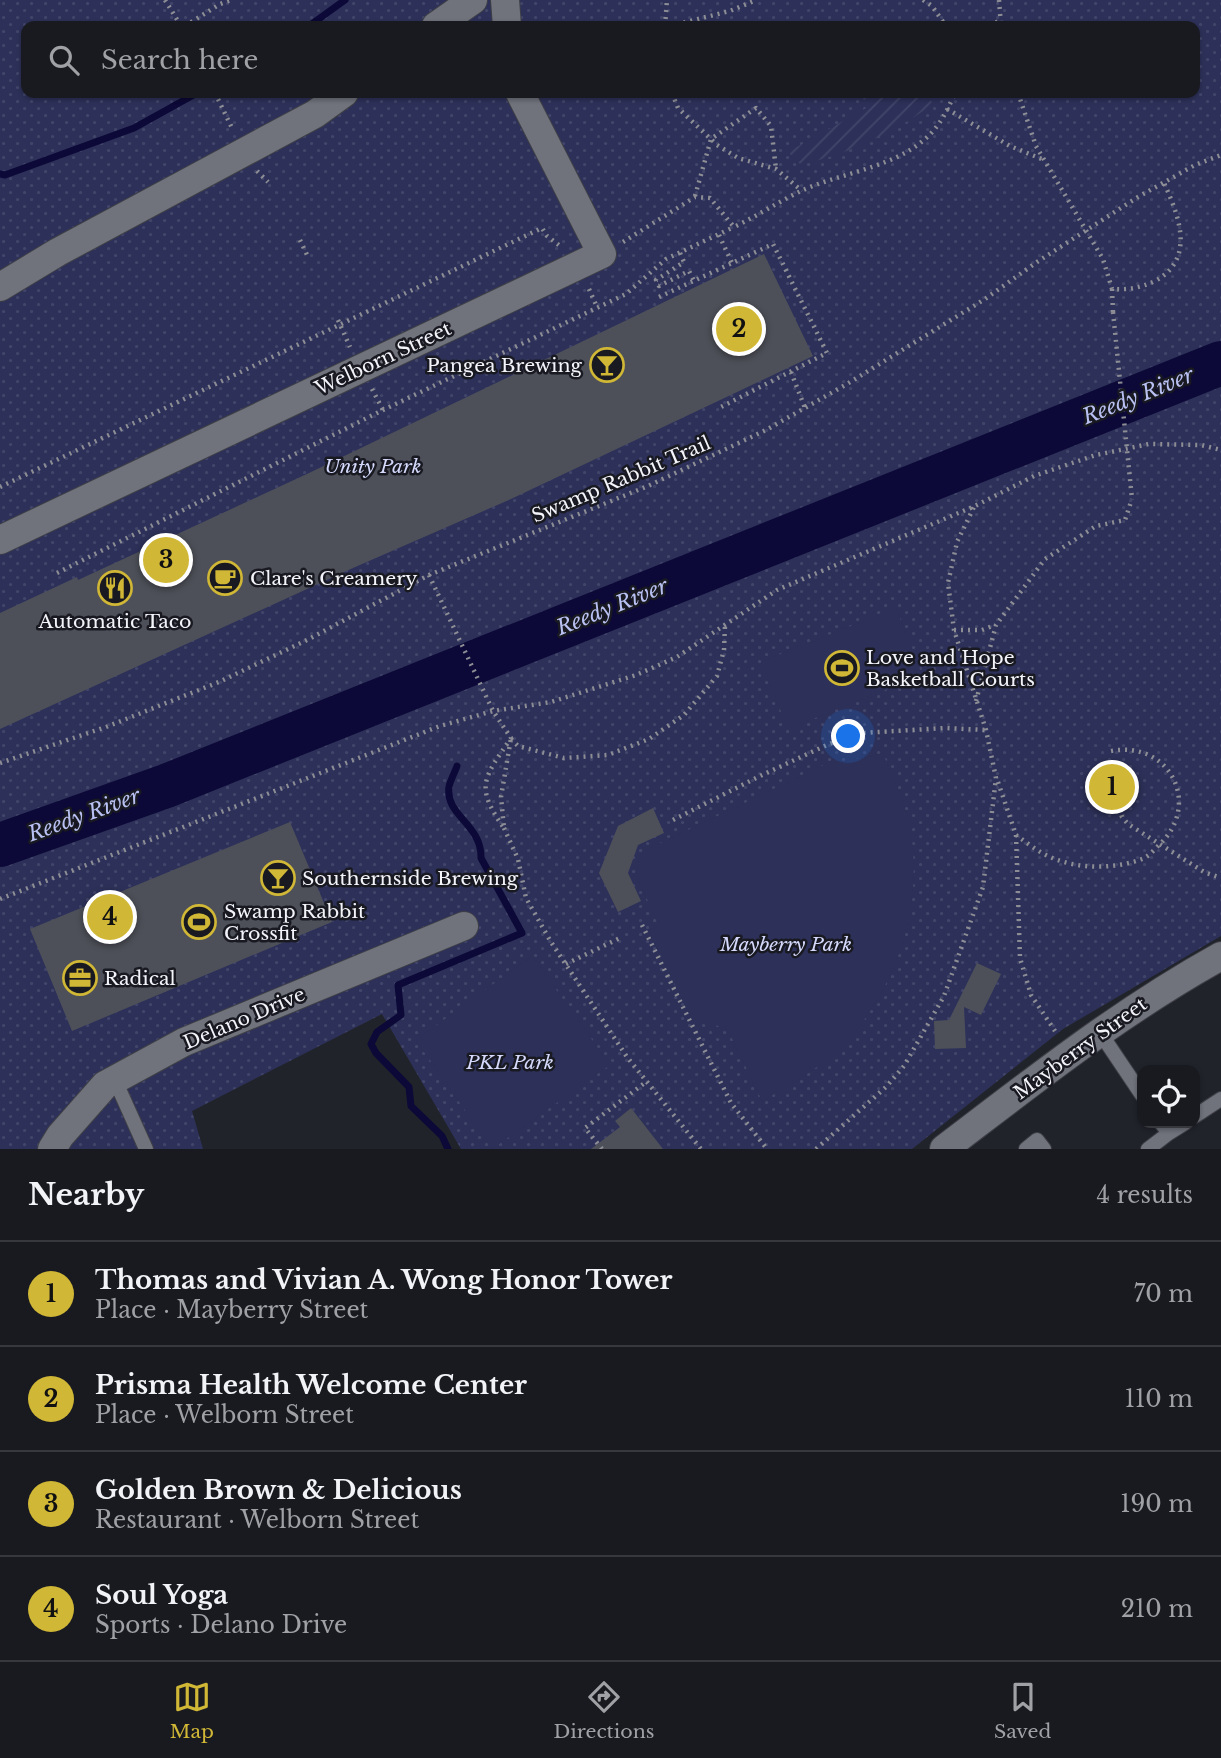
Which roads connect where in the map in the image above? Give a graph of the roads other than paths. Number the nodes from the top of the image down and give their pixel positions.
1 (473, 0) edge
2 (505, 0) edge
3 (443, 21) edge
4 (507, 21) edge
5 (337, 98) edge
6 (523, 98) edge
7 (0, 288) edge
8 (0, 540) edge
9 (464, 926) dead end
10 (1221, 957) edge
11 (1098, 1031) junction
12 (115, 1080) junction
13 (1137, 1088) edge
14 (1221, 1099) edge
15 (1200, 1113) edge
16 (1165, 1128) edge
17 (52, 1149) edge
18 (146, 1149) edge
19 (944, 1149) edge
20 (1026, 1149) edge
21 (1044, 1149) edge
22 (1148, 1149) edge

1 - 3 street
2 - 4 street
5 - 7 street
6 - 8 street, Welborn Street
9 - 12 street, Delano Drive
10 - 11 street, Mayberry Street
11 - 13 lane
11 - 19 street, Mayberry Street
12 - 17 street, Delano Drive
12 - 18 lane
14 - 15 lane
16 - 22 lane
20 - 21 lane

